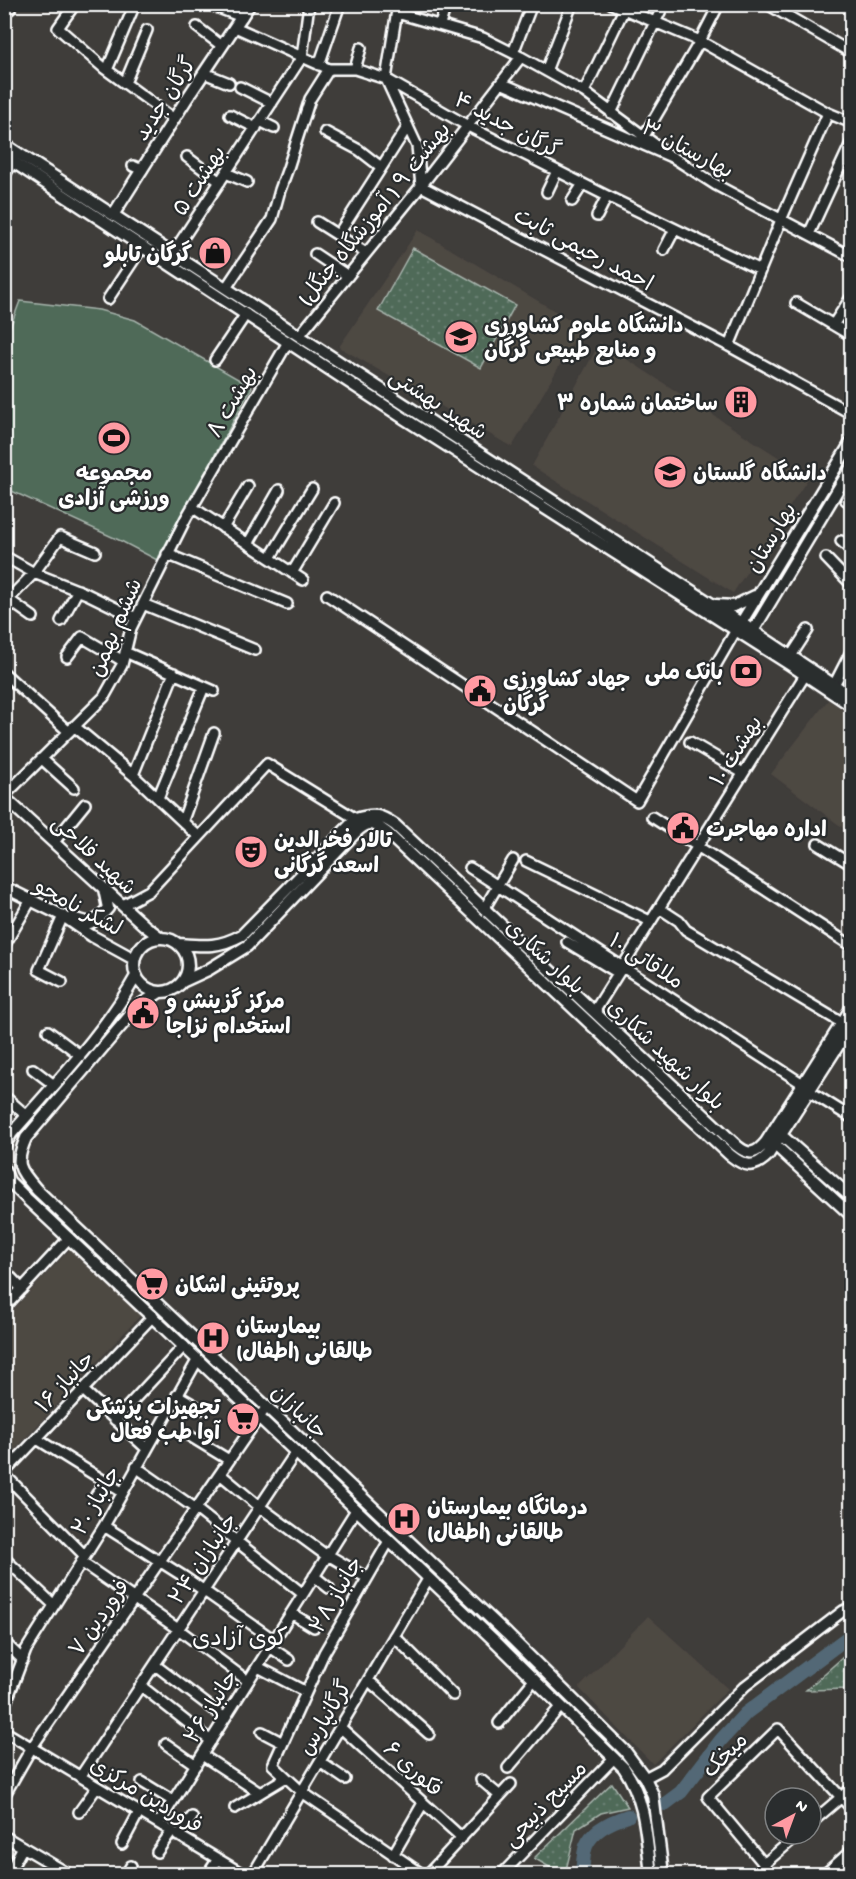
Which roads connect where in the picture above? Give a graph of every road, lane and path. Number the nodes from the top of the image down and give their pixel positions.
1 (75, 4) edge
2 (135, 4) edge
3 (208, 4) edge
4 (250, 4) edge
5 (309, 4) edge
6 (340, 4) edge
7 (446, 4) edge
8 (532, 4) edge
9 (572, 4) edge
10 (612, 4) edge
11 (664, 4) edge
12 (719, 4) edge
13 (767, 4) edge
14 (626, 7) edge
15 (397, 9) edge
16 (242, 17) junction
17 (655, 21) junction
18 (441, 25) junction
19 (197, 27) dead end
20 (235, 27) junction
21 (147, 30) dead end
22 (700, 40) junction
23 (222, 46) junction
24 (361, 48) dead end
25 (852, 54) edge
26 (517, 55) junction
27 (302, 57) junction
28 (319, 65) junction
29 (105, 69) junction
30 (329, 69) junction
31 (355, 69) junction
32 (546, 71) junction
33 (204, 73) junction
34 (386, 79) junction
35 (125, 83) junction
36 (229, 83) dead end
37 (501, 83) junction
38 (240, 87) dead end
39 (584, 92) junction
40 (272, 103) junction
41 (610, 112) junction
42 (828, 113) junction
43 (230, 115) dead end
44 (174, 119) junction
45 (852, 123) edge
46 (258, 124) junction
47 (408, 126) junction
48 (468, 126) junction
49 (274, 128) dead end
50 (325, 132) dead end
51 (644, 136) junction
52 (852, 141) edge
53 (4, 144) edge
54 (187, 157) dead end
55 (674, 158) junction
56 (9, 159) edge
57 (842, 162) junction
58 (852, 166) edge
59 (381, 167) junction
60 (557, 171) junction
61 (226, 173) junction
62 (4, 176) edge
63 (51, 180) junction
64 (220, 182) junction
65 (246, 182) dead end
66 (583, 184) junction
67 (421, 186) junction
68 (547, 192) dead end
69 (607, 196) junction
70 (572, 201) dead end
71 (113, 214) junction
72 (597, 216) dead end
73 (781, 220) junction
74 (317, 222) dead end
75 (675, 229) junction
76 (809, 234) junction
77 (338, 235) junction
78 (143, 246) junction
79 (664, 250) dead end
80 (173, 253) junction
81 (366, 253) junction
82 (315, 254) dead end
83 (852, 257) edge
84 (760, 270) junction
85 (348, 276) junction
86 (226, 288) junction
87 (852, 296) edge
88 (108, 299) dead end
89 (796, 303) dead end
90 (246, 314) junction
91 (833, 325) junction
92 (299, 336) junction
93 (852, 336) edge
94 (288, 342) junction
95 (729, 346) junction
96 (215, 360) dead end
97 (852, 414) edge
98 (437, 432) junction
99 (852, 441) edge
100 (835, 468) junction
101 (849, 470) edge
102 (208, 479) joint
103 (248, 486) dead end
104 (312, 489) dead end
105 (279, 490) dead end
106 (852, 491) edge
107 (846, 500) dead end
108 (334, 503) dead end
109 (192, 507) junction
110 (223, 528) junction
111 (841, 542) dead end
112 (248, 543) junction
113 (852, 551) edge
114 (95, 552) dead end
115 (167, 555) junction
116 (4, 556) edge
117 (270, 558) junction
118 (826, 558) dead end
119 (34, 573) junction
120 (292, 573) junction
121 (303, 580) dead end
122 (852, 585) edge
123 (78, 590) junction
124 (758, 594) junction
125 (327, 595) dead end
126 (7, 602) edge
127 (143, 604) junction
128 (287, 604) dead end
129 (714, 605) junction
130 (33, 617) dead end
131 (136, 618) junction
132 (61, 621) dead end
133 (739, 626) junction
134 (808, 630) dead end
135 (751, 634) junction
136 (255, 650) dead end
137 (852, 650) edge
138 (124, 656) junction
139 (791, 656) junction
140 (67, 657) dead end
141 (4, 673) edge
142 (174, 673) junction
143 (805, 675) junction
144 (834, 685) junction
145 (204, 687) junction
146 (214, 691) dead end
147 (852, 697) edge
148 (852, 706) edge
149 (72, 729) junction
150 (214, 733) dead end
151 (690, 742) dead end
152 (42, 759) junction
153 (743, 773) junction
154 (133, 775) junction
155 (74, 788) dead end
156 (4, 796) edge
157 (158, 798) junction
158 (85, 804) dead end
159 (652, 817) dead end
160 (356, 819) junction
161 (183, 820) junction
162 (200, 837) junction
163 (54, 842) junction
164 (818, 844) dead end
165 (698, 845) junction
166 (513, 860) dead end
167 (526, 861) dead end
168 (852, 866) edge
169 (4, 887) edge
170 (104, 888) junction
171 (31, 900) junction
172 (123, 905) junction
173 (659, 908) junction
174 (484, 909) junction
175 (63, 916) junction
176 (650, 921) junction
177 (491, 923) junction
178 (161, 938) junction
179 (567, 942) dead end
180 (178, 944) junction
181 (4, 946) edge
182 (852, 946) edge
183 (134, 959) junction
184 (619, 972) junction
185 (136, 976) junction
186 (62, 982) dead end
187 (182, 982) junction
188 (160, 992) junction
189 (852, 1007) edge
190 (594, 1012) junction
191 (105, 1023) junction
192 (849, 1025) edge
193 (48, 1031) dead end
194 (115, 1032) junction
195 (80, 1055) junction
196 (33, 1069) dead end
197 (54, 1085) junction
198 (806, 1087) junction
199 (4, 1096) edge
200 (27, 1116) junction
201 (852, 1118) edge
202 (8, 1131) edge
203 (776, 1134) junction
204 (775, 1145) junction
205 (4, 1146) edge
206 (791, 1151) junction
207 (4, 1169) edge
208 (852, 1198) edge
209 (852, 1215) edge
210 (69, 1238) junction
211 (114, 1263) junction
212 (4, 1270) edge
213 (106, 1272) junction
214 (22, 1289) junction
215 (4, 1308) edge
216 (153, 1316) junction
217 (184, 1346) junction
218 (198, 1359) junction
219 (83, 1390) junction
220 (177, 1395) junction
221 (267, 1407) junction
222 (201, 1409) dead end
223 (259, 1417) junction
224 (115, 1420) junction
225 (188, 1436) dead end
226 (37, 1439) junction
227 (147, 1449) junction
228 (296, 1452) junction
229 (229, 1460) junction
230 (136, 1467) junction
231 (4, 1473) edge
232 (220, 1474) junction
233 (106, 1482) junction
234 (122, 1492) junction
235 (96, 1495) dead end
236 (260, 1506) junction
237 (196, 1509) junction
238 (356, 1510) junction
239 (104, 1526) junction
240 (388, 1541) junction
241 (236, 1542) junction
242 (327, 1556) junction
243 (6, 1559) edge
244 (83, 1559) junction
245 (160, 1561) junction
246 (362, 1575) dead end
247 (314, 1576) junction
248 (428, 1579) junction
249 (329, 1588) dead end
250 (204, 1590) junction
251 (303, 1594) junction
252 (135, 1598) junction
253 (54, 1605) junction
254 (852, 1607) edge
255 (291, 1614) junction
256 (496, 1624) junction
257 (314, 1628) dead end
258 (178, 1629) junction
259 (487, 1634) junction
260 (394, 1636) junction
261 (4, 1642) edge
262 (272, 1643) junction
263 (23, 1660) junction
264 (290, 1660) dead end
265 (154, 1665) junction
266 (258, 1666) junction
267 (368, 1680) junction
268 (534, 1680) junction
269 (248, 1681) junction
270 (141, 1686) junction
271 (306, 1692) junction
272 (453, 1695) dead end
273 (561, 1706) junction
274 (4, 1708) edge
275 (225, 1718) junction
276 (499, 1723) dead end
277 (340, 1727) junction
278 (4, 1731) edge
279 (262, 1732) dead end
280 (429, 1734) dead end
281 (211, 1741) junction
282 (283, 1743) junction
283 (165, 1744) dead end
284 (32, 1748) junction
285 (202, 1755) junction
286 (614, 1758) junction
287 (320, 1762) junction
288 (196, 1765) junction
289 (508, 1768) dead end
290 (80, 1777) junction
291 (285, 1778) junction
292 (645, 1778) junction
293 (345, 1779) dead end
294 (481, 1780) dead end
295 (142, 1782) dead end
296 (511, 1784) dead end
297 (97, 1786) junction
298 (852, 1788) edge
299 (302, 1792) junction
300 (260, 1793) junction
301 (4, 1796) edge
302 (500, 1796) junction
303 (841, 1797) junction
304 (173, 1801) junction
305 (423, 1803) junction
306 (235, 1808) dead end
307 (852, 1809) edge
308 (80, 1812) dead end
309 (139, 1812) junction
310 (823, 1813) edge
311 (192, 1817) dead end
312 (159, 1824) junction
313 (175, 1834) junction
314 (4, 1836) edge
315 (462, 1838) junction
316 (122, 1844) dead end
317 (785, 1846) edge
318 (23, 1847) junction
319 (852, 1850) edge
320 (157, 1852) dead end
321 (393, 1855) junction
322 (218, 1859) junction
323 (764, 1864) junction
324 (8, 1875) edge
325 (69, 1875) edge
326 (208, 1875) edge
327 (243, 1875) edge
328 (253, 1875) edge
329 (422, 1875) edge
330 (428, 1875) edge
331 (502, 1875) edge
332 (651, 1875) edge
333 (663, 1875) edge
334 (759, 1875) edge
335 (825, 1875) edge

1 - 29 street
2 - 29 street
3 - 16 street
4 - 16 main road, گرگان جدید
5 - 27 street
6 - 28 street
7 - 18 street
8 - 26 street, بهشت ۹ ( آموزشگاه جنگل)
9 - 32 street
10 - 14 street
11 - 17 street
12 - 22 street
13 - 25 street
14 - 17 street
14 - 39 street
15 - 18 street
15 - 34 street
16 - 20 main road, گرگان جدید
17 - 22 street
17 - 41 street
18 - 26 street
19 - 23 street
20 - 23 main road, گرگان جدید
20 - 27 street, گرگان جدید ۴
21 - 35 street
22 - 42 street
22 - 51 street
23 - 33 main road, گرگان جدید
24 - 31 street
26 - 32 street
26 - 37 street, بهشت ۹ ( آموزشگاه جنگل)
27 - 28 street, گرگان جدید ۴
27 - 40 street, بهشت ۵
28 - 30 street, گرگان جدید ۴
29 - 35 street
30 - 31 street, گرگان جدید ۴
30 - 86 street
31 - 34 street, گرگان جدید ۴
32 - 39 street
33 - 36 street
33 - 44 main road, گرگان جدید
34 - 47 street
34 - 48 street, گرگان جدید ۴
35 - 44 street
37 - 48 street, بهشت ۹ ( آموزشگاه جنگل)
37 - 55 street, بهارستان ۳
38 - 40 street
39 - 41 street
40 - 46 street, بهشت ۵
41 - 51 street
42 - 45 street
42 - 73 street
43 - 46 street
44 - 71 main road, گرگان جدید
46 - 49 street
46 - 61 street, بهشت ۵
47 - 59 street
47 - 67 street
48 - 60 street, گرگان جدید ۴
48 - 67 street, بهشت ۹ ( آموزشگاه جنگل)
50 - 59 street
51 - 55 street
52 - 57 street
53 - 63 main road, شهید بهشتی
54 - 64 street
55 - 73 street, بهارستان ۳
56 - 62 street
56 - 63 main road, شهید بهشتی
57 - 58 street
57 - 76 street
59 - 77 street
60 - 66 street, گرگان جدید ۴
60 - 68 street
61 - 64 street, بهشت ۵
61 - 65 street
63 - 71 main road, شهید بهشتی
63 - 78 main road, شهید بهشتی
64 - 80 street, بهشت ۵
66 - 69 street, گرگان جدید ۴
66 - 70 street
67 - 81 street, بهشت ۹ ( آموزشگاه جنگل)
67 - 95 street, احمد رحیمی ثابت
69 - 72 street
69 - 75 street, گرگان جدید ۴
71 - 80 main road, شهید بهشتی
73 - 76 street, بهارستان ۳
73 - 84 street
74 - 77 street
75 - 79 street
75 - 84 street, گرگان جدید ۴
76 - 83 street, بهارستان ۳
77 - 81 street
78 - 88 street
78 - 90 main road, شهید بهشتی
80 - 86 main road, شهید بهشتی
81 - 85 street, بهشت ۹ ( آموزشگاه جنگل)
82 - 85 street
84 - 95 street
85 - 92 street, بهشت ۹ ( آموزشگاه جنگل)
86 - 92 main road, شهید بهشتی
87 - 91 street
89 - 91 street
90 - 94 main road, شهید بهشتی
90 - 96 street
91 - 93 street
92 - 98 main road, شهید بهشتی
94 - 98 main road, شهید بهشتی
94 - 102 street, ۸ بهشت
95 - 97 street, احمد رحیمی ثابت
98 - 129 main road, شهید بهشتی
98 - 133 main road, شهید بهشتی
99 - 100 main road, بهارستان
100 - 101 main road
100 - 124 main road, بهارستان
101 - 135 main road, بهارستان
102 - 109 street, ششم بهمن
103 - 110 street
104 - 117 street
105 - 112 street
106 - 107 street
108 - 120 street
109 - 110 street
109 - 115 street, ششم بهمن
110 - 112 street
111 - 113 street
112 - 117 street
114 - 119 street
115 - 127 street, ششم بهمن
115 - 128 street
116 - 119 street
117 - 120 street
118 - 122 street
119 - 123 street
119 - 126 street
120 - 121 street
123 - 131 street
123 - 132 street
124 - 129 main road
124 - 133 main road, بهارستان
125 - 133 street
126 - 130 street
127 - 131 street, ششم بهمن
127 - 136 street
129 - 133 main road, شهید بهشتی
131 - 138 street, ششم بهمن
133 - 135 main road, شهید بهشتی
134 - 139 street
135 - 139 main road, شهید بهشتی
135 - 143 main road, شهید بهشتی
137 - 144 street
138 - 140 street
138 - 142 street
138 - 149 street, ششم بهمن
139 - 144 main road, شهید بهشتی
141 - 149 street
142 - 145 street
142 - 154 street
143 - 148 main road, شهید بهشتی
143 - 153 street, بهشت ۱۰
144 - 147 main road, شهید بهشتی
145 - 146 street
145 - 157 street
149 - 152 street, ششم بهمن
149 - 154 street
150 - 161 street
151 - 153 street
152 - 155 street
152 - 156 street, ششم بهمن
153 - 165 street, بهشت ۱۰
154 - 157 street
156 - 163 main road, شهید فلاحی
157 - 161 street
158 - 163 street
159 - 165 street
160 - 162 street
160 - 174 main road, بلوار شهید شکاری
160 - 180 main road
161 - 162 street
162 - 172 street
163 - 170 main road, شهید فلاحی
164 - 168 street
165 - 173 street, بهشت ۱۰
165 - 182 street
166 - 174 street
167 - 176 street
169 - 171 main road, لشکر نامجو
170 - 172 main road, شهید فلاحی
170 - 175 main road
171 - 175 main road, لشکر نامجو
171 - 181 street
172 - 178 main road, شهید فلاحی
173 - 176 street, بهشت ۱۰
173 - 192 street
174 - 177 main road, بلوار شهید شکاری
175 - 183 main road, لشکر نامجو
175 - 186 street
176 - 184 street, بهشت ۱۰
177 - 187 main road, بلوار شکاری
177 - 190 main road, بلوار شهید شکاری
177 - 204 main road, بلوار شکاری
178 - 180 main road
178 - 183 main road
179 - 184 street
180 - 187 main road
183 - 185 main road
184 - 190 street, بهشت ۱۰
184 - 198 street, ۱۰ ملاقاتی
185 - 188 main road
185 - 191 main road
187 - 188 main road
188 - 194 main road, جانبازان
189 - 192 main road, بلوار شکاری
190 - 203 main road, بلوار شهید شکاری
191 - 194 main road
191 - 195 main road
192 - 198 main road, بلوار شکاری
193 - 195 street
194 - 211 main road, جانبازان
195 - 197 main road
196 - 197 street
197 - 200 main road
198 - 201 street, ۱۰ ملاقاتی
198 - 203 main road, بلوار شکاری
199 - 200 street
200 - 202 main road
202 - 205 main road
203 - 204 main road, بلوار شکاری
203 - 206 main road
204 - 206 main road
206 - 208 main road
206 - 209 main road
207 - 210 main road, جانبازان
210 - 213 main road, جانبازان
210 - 214 street
211 - 213 main road
211 - 221 main road, جانبازان
212 - 214 street
213 - 216 main road, جانبازان
214 - 215 street
216 - 217 main road, جانبازان
216 - 219 street, جانباز ۱۶
217 - 218 main road, جانبازان
217 - 224 street
218 - 220 street, ۲۰ جانباز
218 - 223 main road, جانبازان
219 - 224 street
219 - 226 street, جانباز ۱۶
220 - 222 street
220 - 227 street, ۲۰ جانباز
221 - 223 street, فروردین ۷
221 - 256 main road, جانبازان
223 - 228 main road, جانبازان
223 - 229 street, فروردین ۷
224 - 227 street
225 - 229 street
226 - 231 street, جانباز ۱۶
226 - 233 street
227 - 230 street, ۲۰ جانباز
228 - 236 street, جانبازان ۲۴
228 - 238 main road, جانبازان
229 - 232 street, فروردین ۷
230 - 234 street, ۲۰ جانباز
230 - 237 street
231 - 244 street
232 - 236 street
232 - 237 street, فروردین ۷
233 - 234 street
233 - 235 street
234 - 239 street, ۲۰ جانباز
236 - 241 street, جانبازان ۲۴
236 - 242 street
237 - 241 street
237 - 245 street, فروردین ۷
238 - 240 main road, جانبازان
238 - 242 street, جانباز ۲۶
239 - 244 street, ۲۰ جانباز
239 - 245 street
240 - 248 main road, جانبازان
240 - 271 street, جانباز ۲۸
241 - 250 street, جانبازان ۲۴
241 - 251 street
242 - 246 street
242 - 247 street, جانباز ۲۶
243 - 253 street
244 - 252 street
244 - 253 street, ۲۰ جانباز
245 - 250 street
245 - 252 street, فروردین ۷
247 - 249 street
247 - 251 street, جانباز ۲۶
248 - 259 main road, جانبازان
248 - 260 street, گرگانپارس
250 - 258 street, جانبازان ۲۴
250 - 262 street
251 - 255 street, جانباز ۲۶
252 - 258 street
252 - 284 street, فروردین ۷
253 - 263 street, ۲۰ جانباز
254 - 292 street
255 - 257 street
255 - 262 street, جانباز ۲۶
256 - 259 main road
256 - 292 main road, جانبازان
258 - 265 street, جانبازان ۲۴
258 - 269 street
259 - 268 main road, جانبازان
260 - 267 street, گرگانپارس
260 - 272 street
261 - 263 street
262 - 264 street
262 - 266 street, جانباز ۲۶
263 - 274 street, ۲۰ جانباز
265 - 270 street, جانبازان ۲۴
265 - 275 street
266 - 269 street, جانباز ۲۶
266 - 271 street
267 - 277 street, گرگانپارس
267 - 280 street
268 - 273 main road, جانبازان
268 - 276 street
269 - 275 street, جانباز ۲۶
270 - 281 street
270 - 290 street, جانبازان ۲۴
271 - 282 street, جانباز ۲۸
273 - 286 main road, جانبازان
273 - 289 street
275 - 281 street, جانباز ۲۶
277 - 287 street, گرگانپارس
277 - 305 street, فکوری ۶
278 - 284 street, فروردین مرکزی
279 - 282 street
281 - 285 street, جانباز ۲۶
282 - 291 street, جانباز ۲۸
283 - 288 street
284 - 290 street, فروردین مرکزی
284 - 301 street, فروردین ۷
285 - 288 street, جانباز ۲۶
285 - 300 street
286 - 331 street, مسیح ذبیحی
286 - 332 main road, جانبازان
287 - 293 street
287 - 299 street, گرگانپارس
288 - 304 street, جانباز ۲۶
290 - 297 street, فروردین مرکزی
291 - 299 street
291 - 300 street
292 - 333 main road, جانبازان
294 - 302 street
295 - 304 street
296 - 302 street
297 - 308 street
297 - 309 street, فروردین مرکزی
298 - 303 street
299 - 321 street
299 - 328 street, گرگانپارس
300 - 306 street
302 - 315 street
303 - 307 street
303 - 310 street
303 - 323 street, میخک
304 - 312 street, جانباز ۲۶
305 - 315 street, فکوری ۶
305 - 321 street
309 - 312 street, فروردین مرکزی
309 - 316 street
311 - 313 street
312 - 313 street, فروردین مرکزی
313 - 320 street
313 - 322 street, فروردین مرکزی
314 - 318 street
315 - 330 street
317 - 323 street
318 - 324 street
318 - 325 street
319 - 335 street
321 - 329 street
322 - 326 street
322 - 327 street, فروردین مرکزی
323 - 334 street

